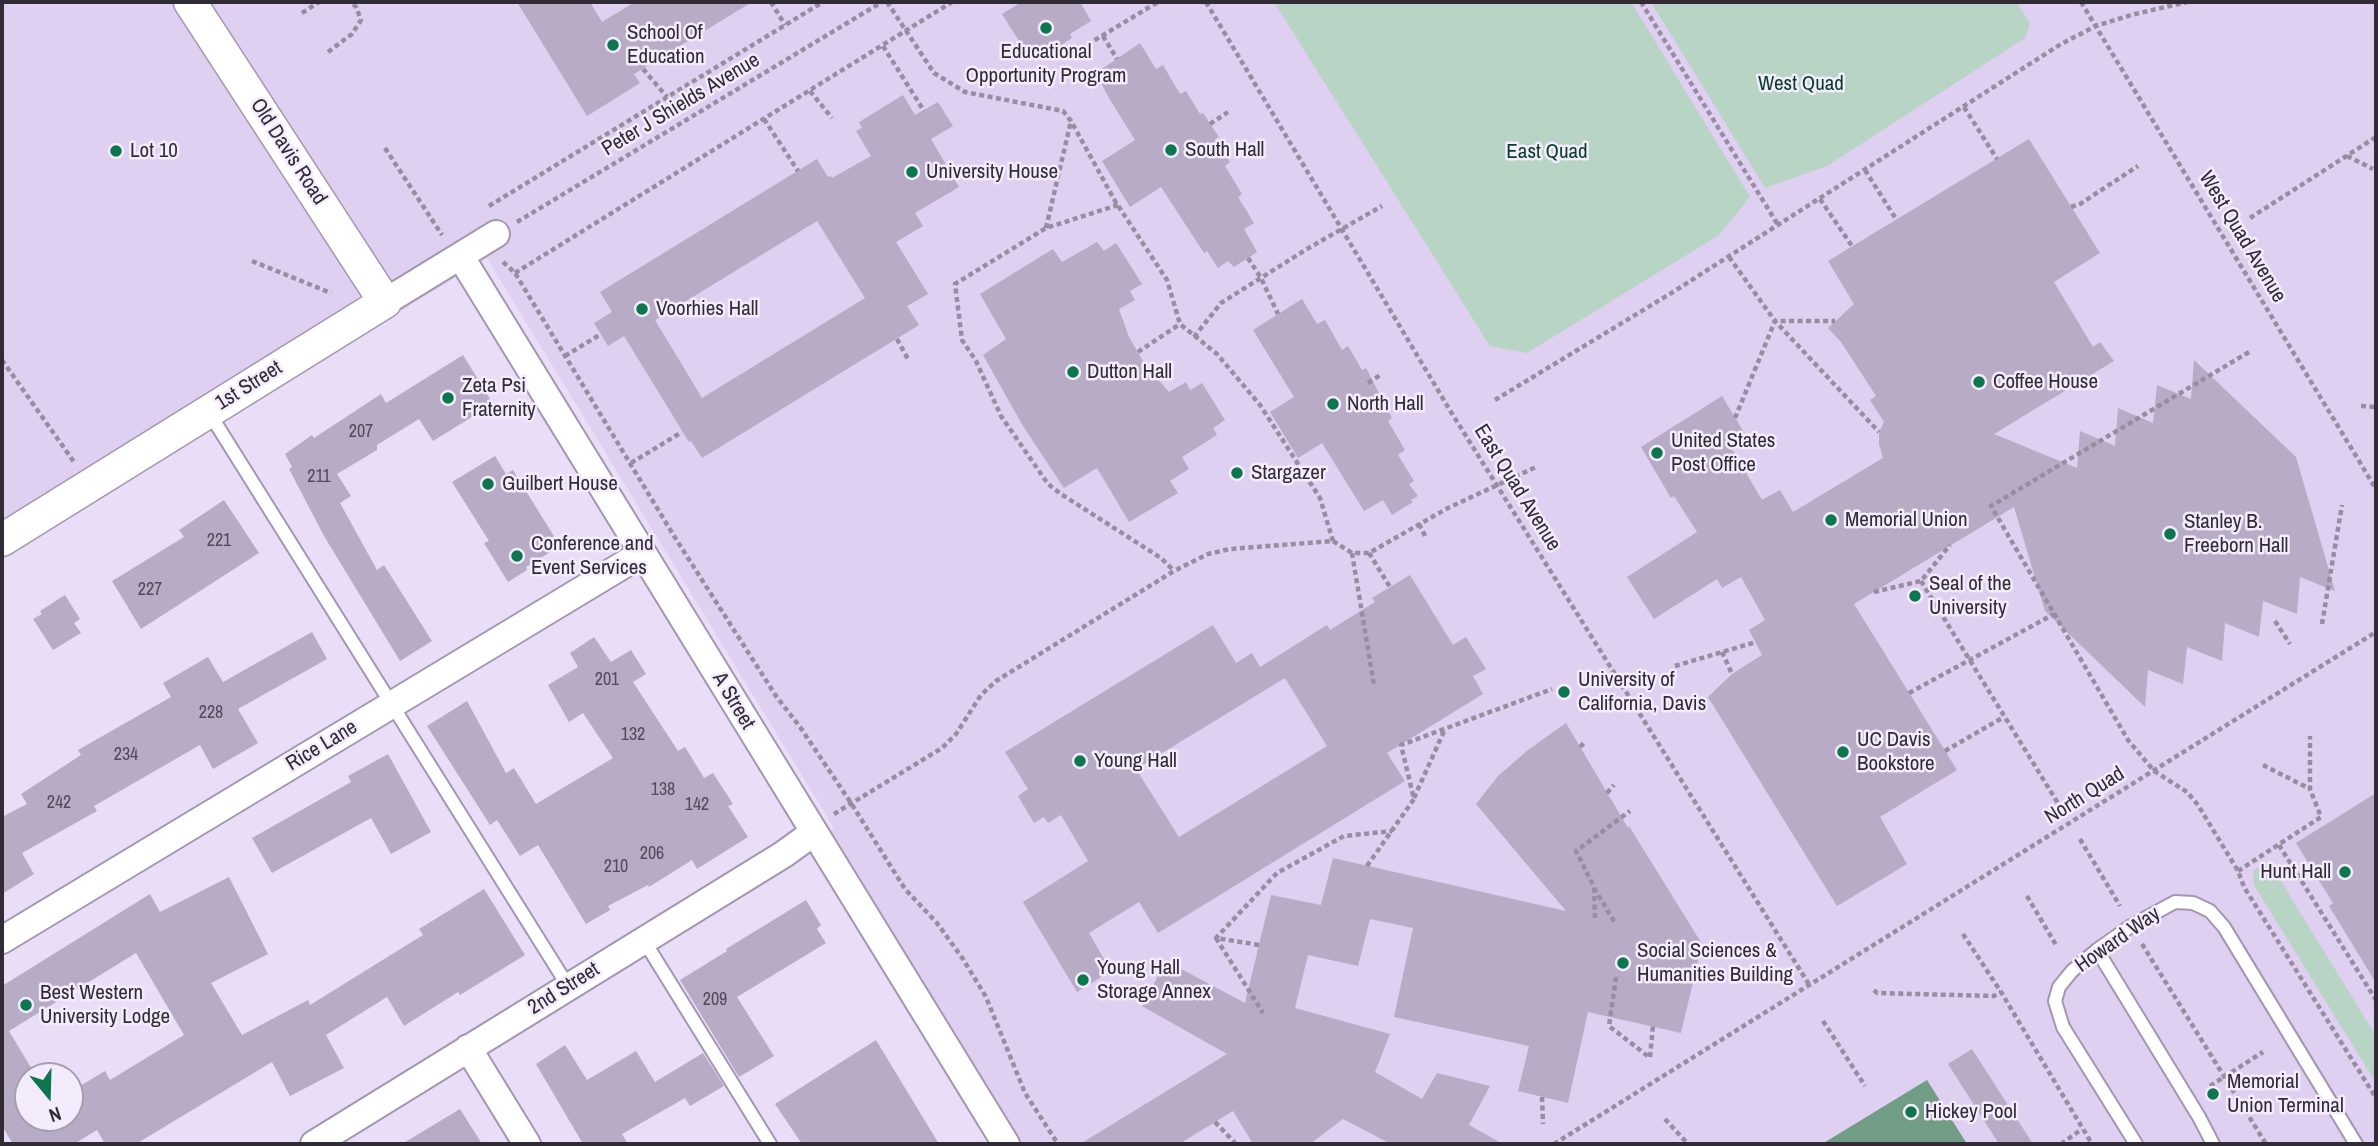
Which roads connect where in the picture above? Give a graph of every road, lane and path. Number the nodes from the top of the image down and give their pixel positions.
1 (190, 2) edge
2 (319, 2) edge
3 (351, 2) edge
4 (364, 2) edge
5 (771, 2) edge
6 (823, 2) edge
7 (885, 2) edge
8 (952, 2) edge
9 (1158, 2) edge
10 (1206, 2) edge
11 (1641, 2) edge
12 (2081, 2) edge
13 (2187, 2) edge
14 (356, 7) junction
15 (302, 13) dead end
16 (785, 25) junction
17 (2096, 26) junction
18 (906, 32) junction
19 (1103, 36) junction
20 (883, 46) junction
21 (1080, 50) dead end
22 (328, 52) dead end
23 (1117, 59) dead end
24 (643, 69) dead end
25 (810, 91) junction
26 (667, 97) junction
27 (1964, 107) junction
28 (924, 111) dead end
29 (1228, 112) dead end
30 (832, 118) dead end
31 (764, 119) junction
32 (1071, 121) junction
33 (1210, 124) dead end
34 (2376, 137) edge
35 (385, 148) dead end
36 (2347, 156) junction
37 (1997, 159) dead end
38 (2138, 166) dead end
39 (2372, 169) dead end
40 (1865, 170) junction
41 (798, 171) dead end
42 (1820, 199) junction
43 (1118, 205) junction
44 (1382, 206) dead end
45 (2071, 207) dead end
46 (481, 212) dead end
47 (2250, 218) dead end
48 (1896, 219) dead end
49 (1778, 225) junction
50 (1046, 228) junction
51 (1343, 229) junction
52 (496, 234) joint
53 (442, 235) dead end
54 (1852, 246) dead end
55 (461, 257) junction
56 (1729, 257) junction
57 (1248, 258) dead end
58 (252, 261) dead end
59 (1261, 278) junction
60 (331, 293) dead end
61 (385, 302) junction
62 (1278, 314) dead end
63 (1775, 321) junction
64 (1835, 321) dead end
65 (1180, 324) junction
66 (601, 334) dead end
67 (1194, 337) junction
68 (897, 339) dead end
69 (1138, 352) dead end
70 (2249, 352) dead end
71 (565, 356) junction
72 (2, 360) edge
73 (909, 361) dead end
74 (1382, 374) dead end
75 (1368, 383) dead end
76 (1495, 400) dead end
77 (2361, 406) dead end
78 (2376, 407) edge
79 (208, 411) junction
80 (1735, 418) dead end
81 (682, 432) dead end
82 (1880, 432) dead end
83 (631, 463) junction
84 (1536, 467) dead end
85 (89, 484) junction
86 (1496, 485) junction
87 (2376, 489) edge
88 (2342, 505) dead end
89 (1419, 524) junction
90 (1426, 538) dead end
91 (2, 540) edge
92 (1333, 541) junction
93 (1950, 545) dead end
94 (643, 553) junction
95 (1352, 553) junction
96 (1369, 553) junction
97 (1174, 571) junction
98 (1921, 582) junction
99 (1390, 587) dead end
100 (1874, 592) dead end
101 (2054, 614) junction
102 (2275, 621) dead end
103 (2322, 624) dead end
104 (2376, 632) edge
105 (1756, 642) dead end
106 (2290, 644) dead end
107 (1722, 652) junction
108 (1968, 659) junction
109 (1675, 666) dead end
110 (1732, 674) dead end
111 (1374, 685) dead end
112 (1552, 689) dead end
113 (1909, 693) dead end
114 (392, 704) junction
115 (2004, 717) junction
116 (1445, 729) junction
117 (2310, 736) dead end
118 (1586, 741) dead end
119 (1580, 747) dead end
120 (1945, 751) dead end
121 (2263, 765) dead end
122 (2154, 771) junction
123 (1614, 785) dead end
124 (2310, 789) junction
125 (1607, 793) dead end
126 (1414, 799) junction
127 (851, 803) junction
128 (1630, 811) dead end
129 (2064, 813) dead end
130 (2322, 817) junction
131 (2327, 824) dead end
132 (1392, 831) junction
133 (1602, 832) junction
134 (813, 833) junction
135 (2080, 839) dead end
136 (1606, 840) dead end
137 (2279, 845) junction
138 (1367, 866) dead end
139 (2238, 871) junction
140 (1594, 887) junction
141 (2027, 896) dead end
142 (2120, 906) dead end
143 (1595, 918) dead end
144 (1615, 923) dead end
145 (1963, 934) dead end
146 (1216, 938) junction
147 (643, 939) junction
148 (2, 940) edge
149 (2141, 943) dead end
150 (1259, 945) dead end
151 (2056, 945) dead end
152 (2097, 950) junction
153 (1616, 977) dead end
154 (568, 986) junction
155 (1810, 986) junction
156 (1874, 990) dead end
157 (2001, 992) junction
158 (2376, 1000) edge
159 (1263, 1013) dead end
160 (1823, 1021) dead end
161 (1653, 1027) dead end
162 (468, 1048) junction
163 (2263, 1052) dead end
164 (2224, 1077) junction
165 (1865, 1086) dead end
166 (2210, 1086) dead end
167 (1542, 1097) dead end
168 (2376, 1098) edge
169 (1665, 1119) dead end
170 (1215, 1122) dead end
171 (1543, 1124) dead end
172 (2082, 1129) junction
173 (314, 1144) edge
174 (527, 1144) edge
175 (770, 1144) edge
176 (1006, 1144) edge
177 (1058, 1144) edge
178 (1236, 1144) edge
179 (1555, 1144) edge
180 (1688, 1144) edge
181 (2061, 1144) edge
182 (2092, 1144) edge
183 (2136, 1144) edge
184 (2213, 1144) edge
185 (2266, 1144) edge
186 (2356, 1144) edge

1 - 61 street, Old Davis Road
2 - 15 path
3 - 14 path
4 - 14 path
5 - 16 path
6 - 16 path
7 - 18 path
7 - 52 path, Peter J Shields Avenue
8 - 18 path
9 - 19 path
10 - 51 path, East Quad Avenue
11 - 49 path
12 - 17 path, West Quad Avenue
13 - 17 path
14 - 22 path
16 - 26 path
17 - 27 path
17 - 87 path, West Quad Avenue
18 - 20 path
18 - 32 path
19 - 21 path
19 - 23 path
20 - 25 path
20 - 28 path
24 - 26 path
25 - 30 path
25 - 31 path
26 - 46 path
27 - 37 path
27 - 40 path
29 - 33 path
31 - 41 path
31 - 71 path
32 - 43 path
32 - 50 path
34 - 36 path
35 - 53 path
36 - 39 path
36 - 47 path
38 - 45 path
40 - 42 path
40 - 48 path
42 - 49 path
42 - 54 path
43 - 50 path
43 - 65 path
44 - 51 path
49 - 56 path
50 - 97 path
51 - 59 path
51 - 86 path, East Quad Avenue
52 - 55 street, 1st Street
55 - 61 street, 1st Street
55 - 94 street, A Street
56 - 63 path
56 - 76 path
57 - 59 path
58 - 60 path
59 - 62 path
59 - 67 path
61 - 79 street, 1st Street
63 - 64 path
63 - 80 path
63 - 82 path
65 - 67 path
65 - 69 path
66 - 71 path
67 - 92 path
68 - 73 path
70 - 101 path
71 - 83 path
72 - 85 path
74 - 75 path
77 - 78 path
79 - 85 street, 1st Street
79 - 114 lane
81 - 83 path
83 - 127 path
84 - 86 path
85 - 91 street, 1st Street
86 - 89 path
86 - 155 path, East Quad Avenue
88 - 103 path
89 - 90 path
89 - 96 path
92 - 95 path
92 - 97 path
93 - 98 path
94 - 114 street, Rice Lane
94 - 134 street, A Street
95 - 96 path
95 - 111 path
96 - 99 path
97 - 127 path
98 - 100 path
98 - 108 path
101 - 108 path
101 - 122 path
102 - 106 path
104 - 122 path, North Quad
105 - 107 path
107 - 109 path
107 - 110 path
108 - 113 path
108 - 115 path
112 - 116 path
114 - 148 street, Rice Lane
114 - 154 lane
115 - 120 path
115 - 129 path
116 - 126 path
116 - 126 path
117 - 124 path
118 - 119 path
121 - 124 path
122 - 139 path
122 - 155 path, North Quad
123 - 125 path
124 - 130 path
126 - 132 path
127 - 134 path
127 - 177 path
128 - 133 path
130 - 131 path
130 - 137 path
132 - 138 path
132 - 146 path
133 - 136 path
133 - 140 path
134 - 147 street, 2nd Street
134 - 176 street, A Street
135 - 142 path
137 - 139 path
137 - 158 path
139 - 168 path
140 - 143 path
140 - 144 path
141 - 151 path
145 - 157 path
146 - 150 path
146 - 159 path
147 - 154 street, 2nd Street
147 - 175 lane
149 - 164 path
152 - 183 lane, Howard Way
152 - 184 lane
152 - 186 lane, Howard Way
153 - 161 path
154 - 162 street, 2nd Street
155 - 179 path, North Quad
156 - 157 path
157 - 172 path
160 - 165 path
162 - 173 street, 2nd Street
162 - 174 street
163 - 164 path
164 - 166 path
164 - 185 path
167 - 171 path
169 - 180 path
170 - 178 path
172 - 181 path
172 - 182 path

